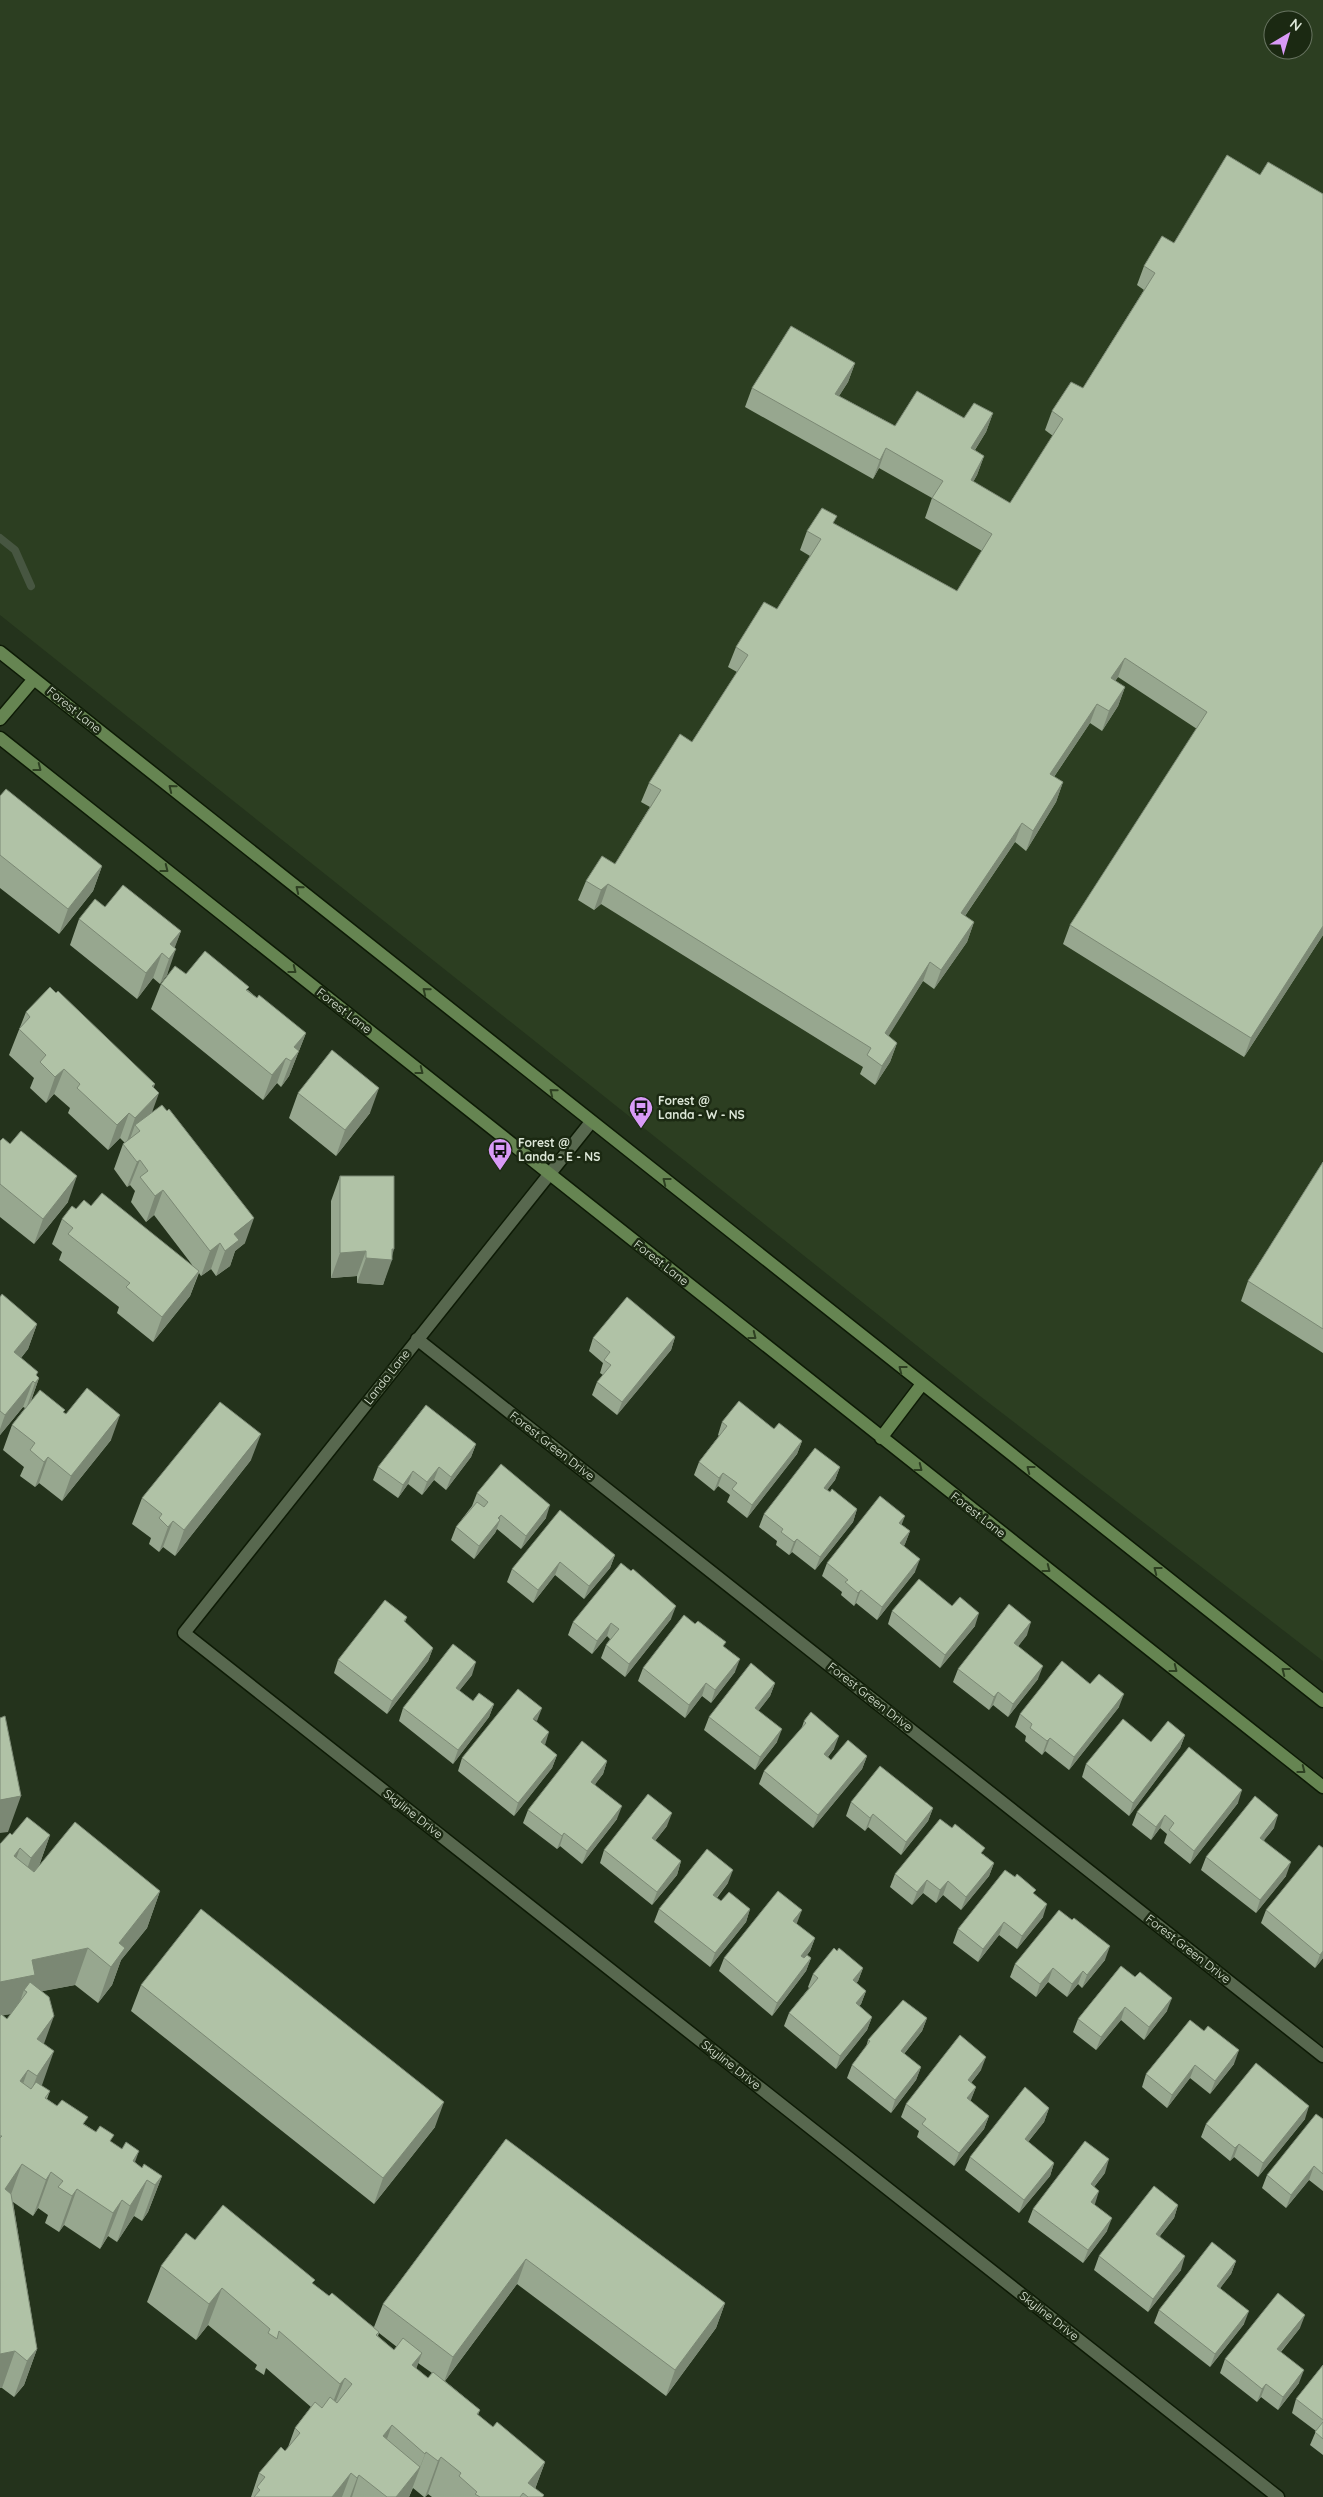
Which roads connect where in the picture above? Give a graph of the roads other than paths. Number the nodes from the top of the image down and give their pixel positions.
1 (0, 652) edge
2 (34, 679) junction
3 (0, 719) edge
4 (0, 738) edge
5 (591, 1122) junction
6 (549, 1174) junction
7 (417, 1339) junction
8 (922, 1384) junction
9 (881, 1438) junction
10 (184, 1633) joint
11 (1323, 1701) edge
12 (1323, 1787) edge
13 (1323, 2056) edge
14 (1278, 2497) edge

1 - 2 main road, Forest Lane
2 - 3 main road
5 -> 2 main road, Forest Lane
4 -> 6 main road, Forest Lane
5 - 6 street, Landa Lane
8 -> 5 main road, Forest Lane
6 - 7 street, Landa Lane
6 -> 9 main road, Forest Lane
7 - 10 street, Landa Lane
7 - 13 street, Forest Green Drive
8 - 9 main road
11 -> 8 main road, Forest Lane
9 -> 12 main road, Forest Lane
10 - 14 street, Skyline Drive

